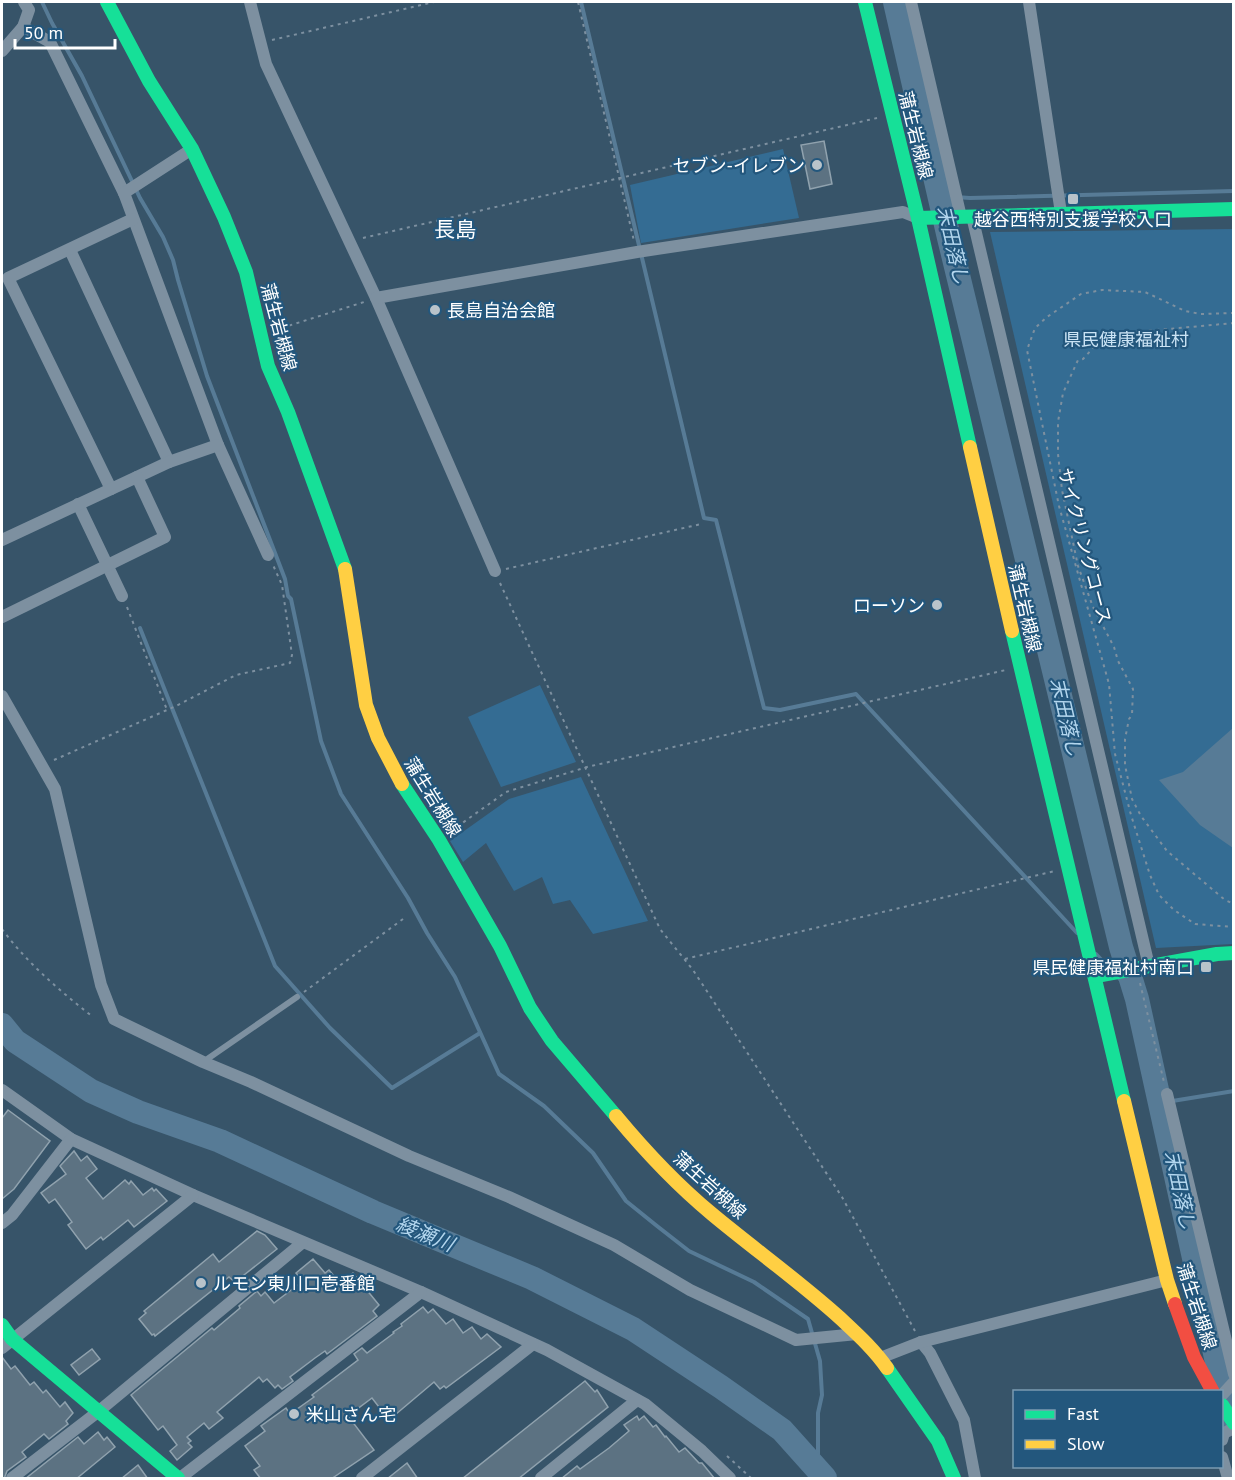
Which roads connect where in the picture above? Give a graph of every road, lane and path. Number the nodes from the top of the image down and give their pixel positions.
1 (24, 2) edge
2 (107, 2) edge
3 (250, 2) edge
4 (434, 2) edge
5 (578, 2) edge
6 (865, 2) edge
7 (911, 2) edge
8 (1029, 2) edge
9 (23, 27) junction
10 (261, 43) junction
11 (2, 51) edge
12 (892, 114) junction
13 (192, 149) junction
14 (619, 179) junction
15 (124, 193) junction
16 (1233, 209) edge
17 (1061, 213) junction
18 (967, 217) junction
19 (918, 218) junction
20 (133, 219) junction
21 (348, 242) junction
22 (70, 250) junction
23 (641, 252) junction
24 (376, 298) junction
25 (1233, 313) edge
26 (1233, 324) edge
27 (260, 334) junction
28 (218, 445) junction
29 (169, 462) junction
30 (137, 477) junction
31 (111, 489) junction
32 (78, 504) junction
33 (701, 524) dead end
34 (2, 540) edge
35 (268, 555) joint
36 (108, 565) junction
37 (495, 571) junction
38 (122, 596) joint
39 (2, 617) edge
40 (1020, 666) junction
41 (2, 696) edge
42 (167, 710) junction
43 (43, 765) junction
44 (587, 767) junction
45 (439, 840) junction
46 (1069, 868) junction
47 (1233, 904) edge
48 (404, 919) dead end
49 (1233, 927) edge
50 (2, 929) edge
51 (1233, 953) edge
52 (685, 959) junction
53 (1143, 967) junction
54 (1096, 976) junction
55 (297, 997) joint
56 (93, 1017) dead end
57 (203, 1062) junction
58 (2, 1090) edge
59 (1167, 1094) joint
60 (71, 1139) junction
61 (193, 1196) junction
62 (2, 1223) edge
63 (302, 1243) junction
64 (1167, 1280) junction
65 (421, 1292) junction
66 (2, 1325) edge
67 (857, 1334) junction
68 (921, 1342) junction
69 (7, 1343) edge
70 (533, 1344) junction
71 (880, 1358) junction
72 (1233, 1374) edge
73 (1212, 1390) edge
74 (637, 1400) junction
75 (1223, 1408) edge
76 (99, 1411) junction
77 (1233, 1423) edge
78 (1223, 1464) edge
79 (12, 1479) edge
80 (179, 1479) edge
81 (362, 1479) edge
82 (541, 1479) edge
83 (730, 1479) edge
84 (954, 1479) edge
85 (975, 1479) edge
86 (1228, 1479) edge

1 - 9 street
2 - 13 main road, 蒲生岩槻線
3 - 10 street
4 - 10 path
5 - 14 path
6 - 12 main road, 蒲生岩槻線
7 - 18 street
8 - 17 street
9 - 11 street
9 - 15 street
10 - 21 street
12 - 14 path
12 - 19 main road, 蒲生岩槻線
13 - 15 street
13 - 27 main road, 蒲生岩槻線
14 - 21 path
14 - 23 path
15 - 20 street
16 - 17 main road
17 - 18 main road
18 - 19 main road
18 - 53 street
19 - 23 street
19 - 40 main road, 蒲生岩槻線
20 - 22 street
20 - 28 street
21 - 24 street
22 - 29 street
22 - 31 street
23 - 24 street
24 - 27 path
24 - 37 street
25 - 49 path, サイクリングコース
26 - 47 path
27 - 45 main road, 蒲生岩槻線
28 - 29 street
28 - 35 street
29 - 30 street
30 - 31 street
30 - 36 street
31 - 32 street
32 - 34 street
32 - 36 street
33 - 37 path
35 - 42 path
36 - 38 street
36 - 39 street
37 - 44 path
38 - 42 path
40 - 44 path
40 - 46 main road, 蒲生岩槻線
41 - 43 street
42 - 43 path
43 - 57 street
44 - 45 path
44 - 52 path
45 - 67 main road, 蒲生岩槻線
46 - 52 path
46 - 54 main road, 蒲生岩槻線
48 - 55 path
50 - 56 path
51 - 53 main road
52 - 68 path
53 - 54 main road
53 - 59 path
54 - 64 main road, 蒲生岩槻線
55 - 57 lane
57 - 67 street
58 - 60 street
59 - 72 street
60 - 61 street
60 - 62 street
61 - 63 street
61 - 69 street
63 - 65 street
63 - 76 street
64 - 68 street
64 - 73 main road, 蒲生岩槻線
65 - 70 street
65 - 80 street
66 - 69 main road
67 - 71 main road, 蒲生岩槻線
68 - 71 street
68 - 85 street
69 - 76 main road
70 - 74 street
70 - 81 street
71 - 84 main road, 蒲生岩槻線
74 - 82 street
74 - 83 street
75 - 77 main road
76 - 79 street
76 - 80 main road
78 - 86 street

